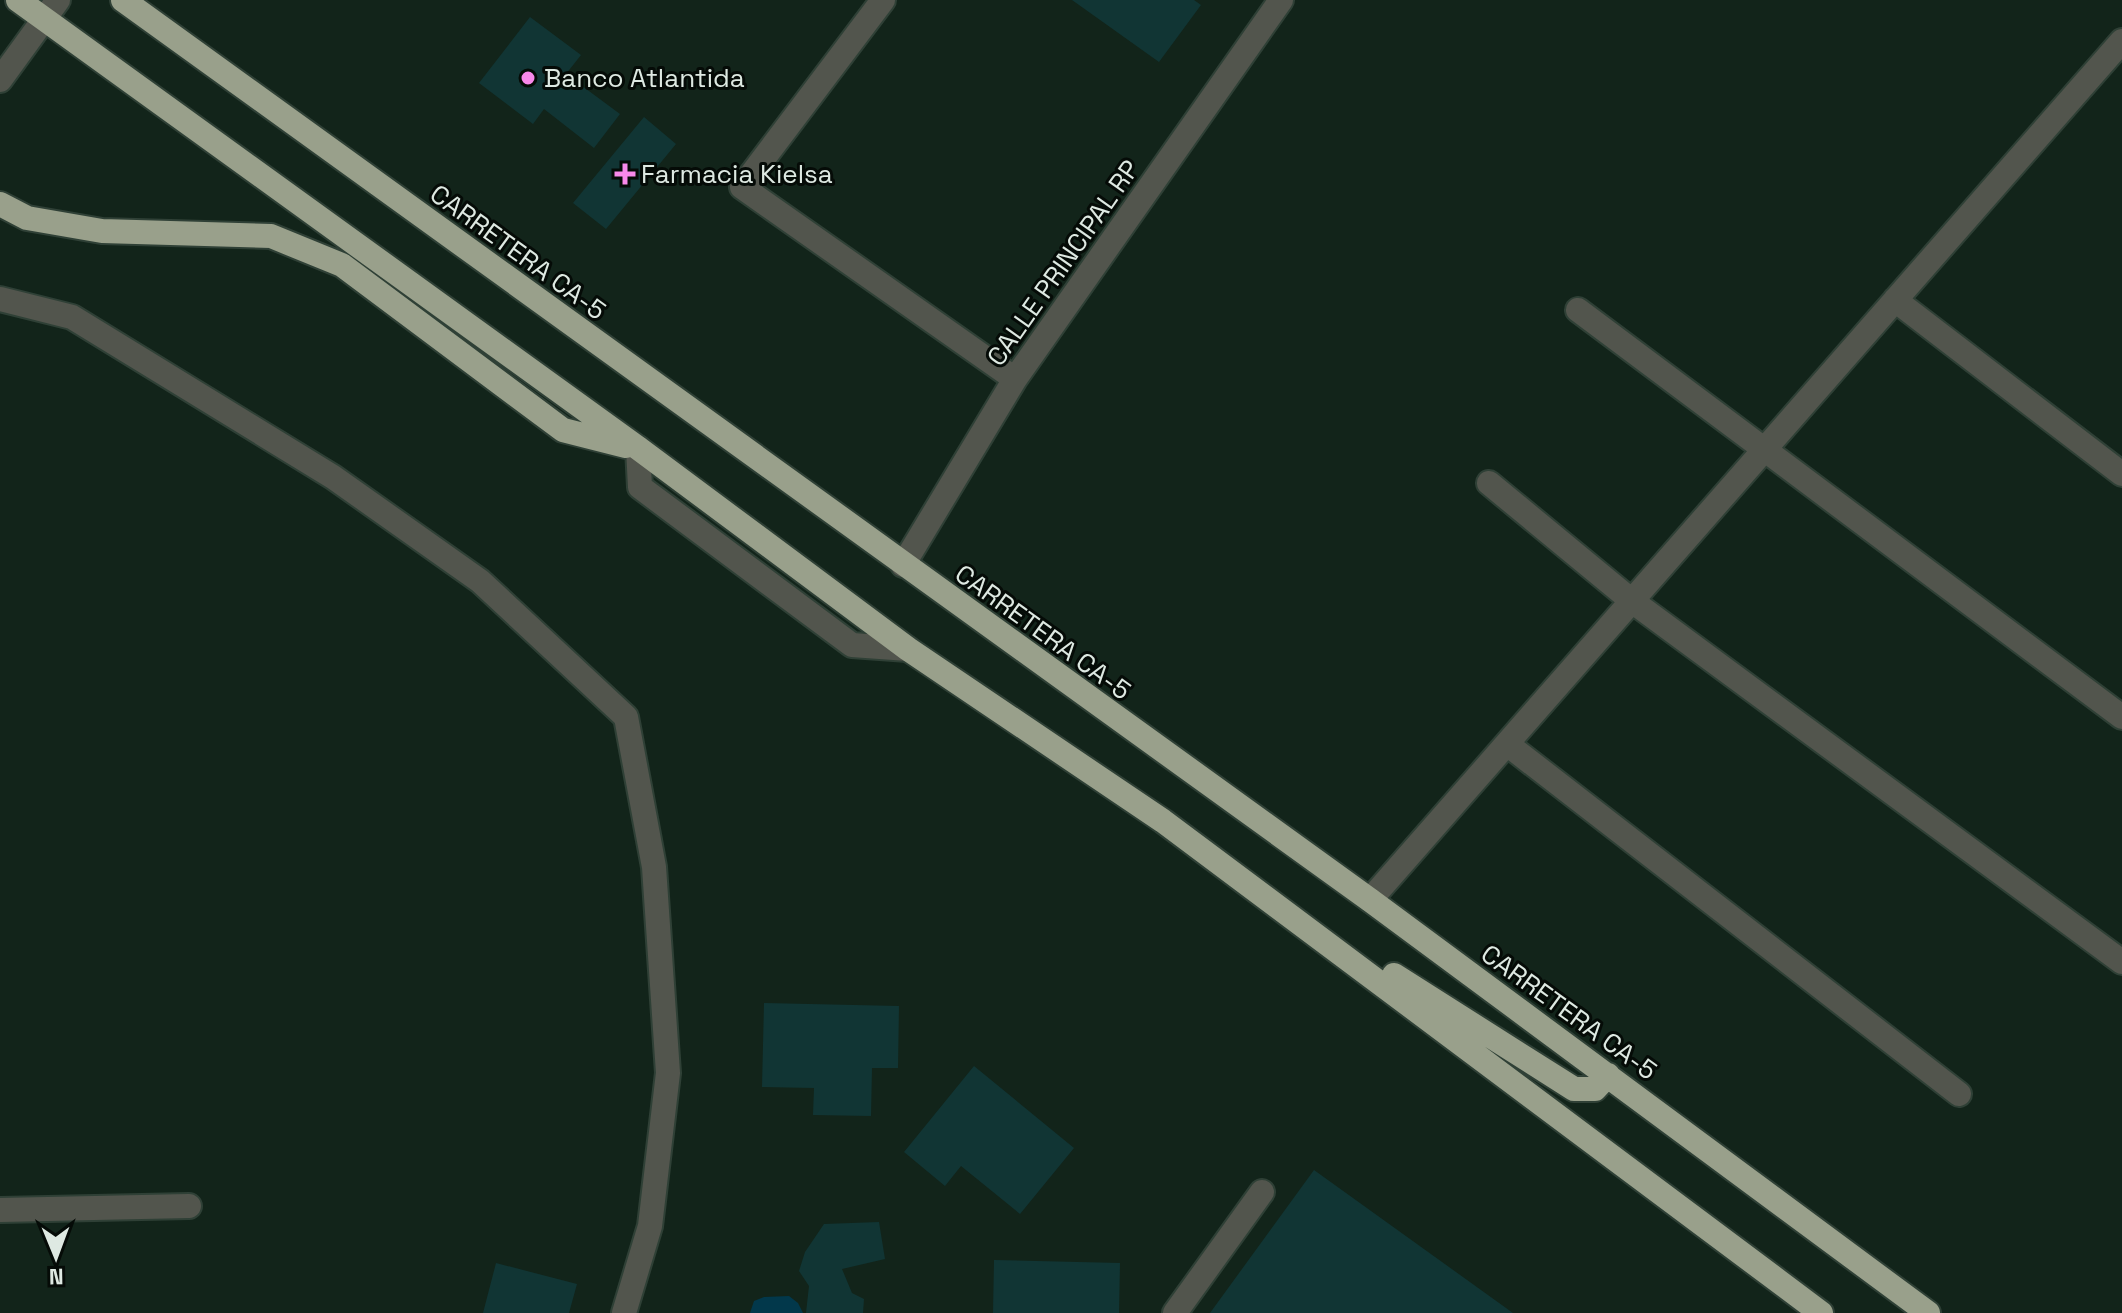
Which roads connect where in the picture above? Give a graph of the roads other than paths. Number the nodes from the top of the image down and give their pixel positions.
1 (18, 0) edge
2 (123, 0) edge
3 (883, 0) edge
4 (1281, 0) edge
5 (52, 10) edge
6 (2122, 41) edge
7 (0, 80) edge
8 (0, 204) edge
9 (0, 299) edge
10 (1895, 300) junction
11 (1578, 310) dead end
12 (1015, 379) junction
13 (638, 448) junction
14 (1763, 451) junction
15 (2122, 474) edge
16 (1489, 483) dead end
17 (903, 565) junction
18 (1632, 601) junction
19 (2122, 717) edge
20 (1507, 744) junction
21 (1240, 878) junction
22 (1370, 900) junction
23 (2122, 962) edge
24 (1608, 1075) junction
25 (1959, 1094) dead end
26 (1262, 1192) dead end
27 (189, 1206) dead end
28 (0, 1210) edge
29 (624, 1313) edge
30 (1175, 1313) edge
31 (1821, 1313) edge
32 (1928, 1313) edge

1 - 5 highway
2 - 17 highway, CARRETERA CA-5
3 - 12 street
4 - 12 street, CALLE PRINCIPAL RP
5 - 7 street
5 - 13 highway
6 - 10 street
8 - 13 highway
9 - 29 street
10 - 14 street
10 - 15 street
11 - 14 street
12 - 17 street, CALLE PRINCIPAL RP
13 - 21 highway
14 - 18 street
14 - 19 street
16 - 18 street
17 - 22 highway, CARRETERA CA-5
18 - 20 street
18 - 23 street
20 - 22 street
20 - 25 street
21 - 24 highway
21 - 31 highway
22 - 24 highway, CARRETERA CA-5
24 - 32 highway, CARRETERA CA-5
26 - 30 street
27 - 28 street

